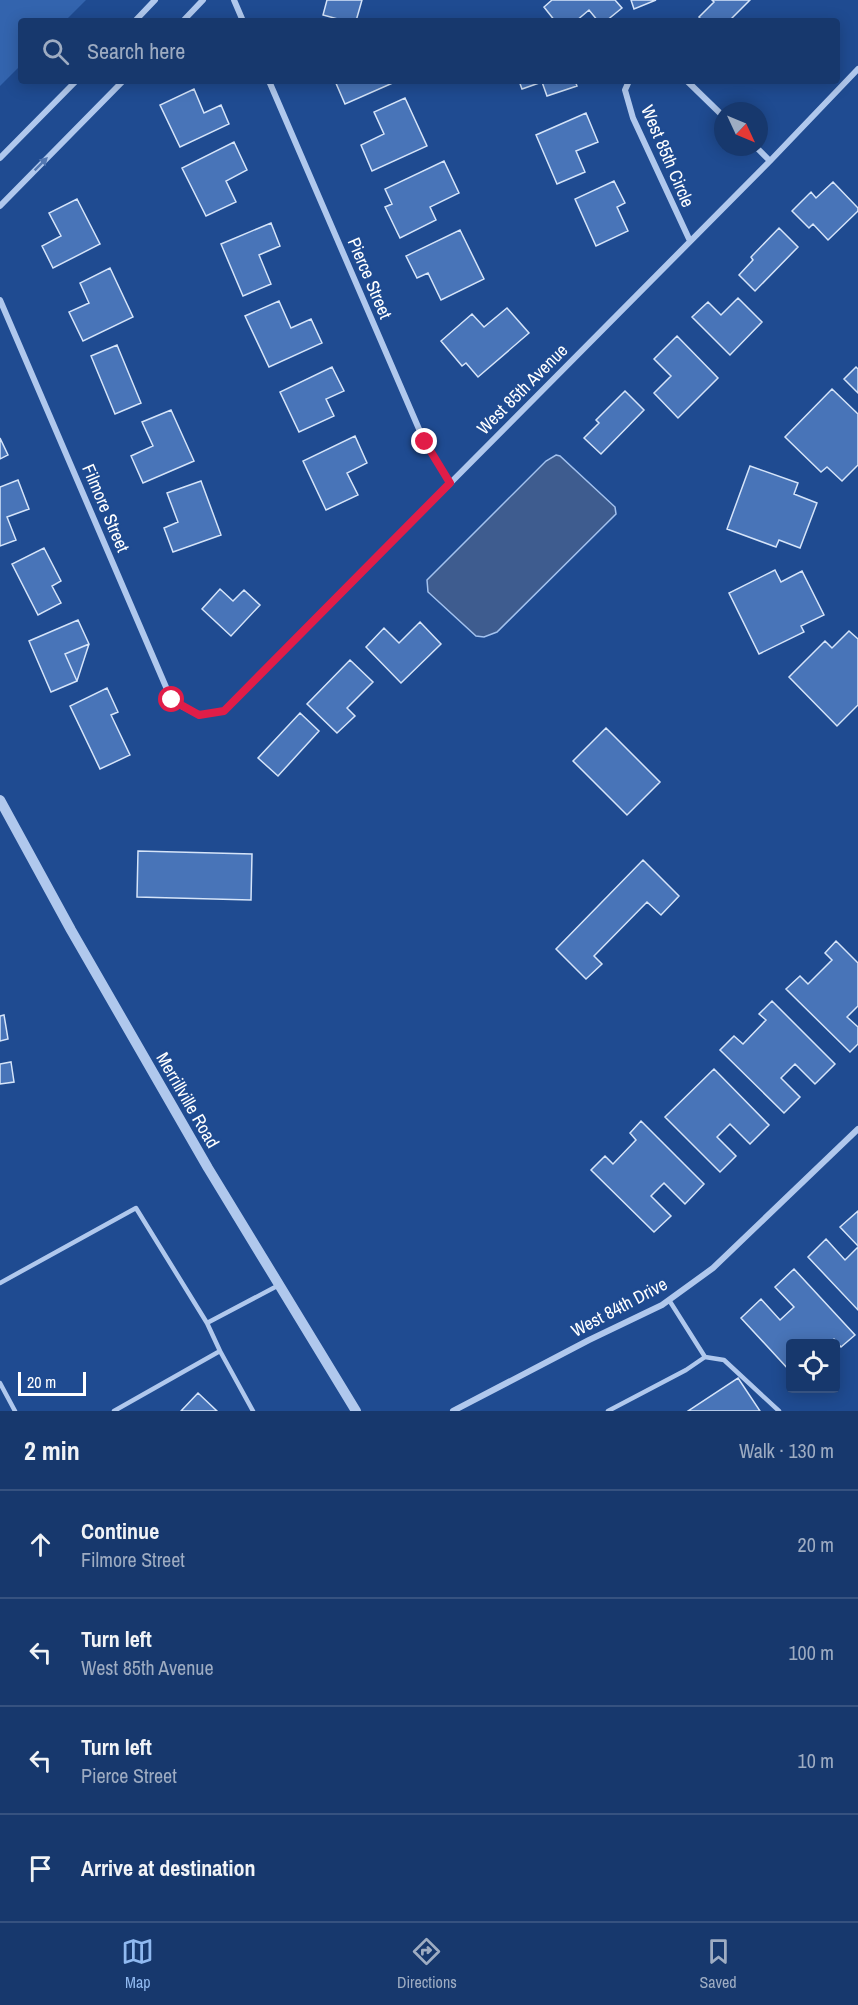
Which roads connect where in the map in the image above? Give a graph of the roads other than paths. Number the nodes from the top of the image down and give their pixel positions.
1 (155, 0) edge
2 (203, 0) edge
3 (234, 0) edge
4 (138, 18) edge
5 (186, 18) edge
6 (242, 18) edge
7 (858, 69) edge
8 (73, 84) edge
9 (120, 84) edge
10 (270, 84) edge
11 (628, 84) edge
12 (690, 84) edge
13 (714, 107) edge
14 (765, 156) edge
15 (0, 158) edge
16 (770, 161) junction
17 (0, 206) edge
18 (690, 241) junction
19 (0, 300) edge
20 (450, 483) junction
21 (199, 715) joint
22 (0, 801) edge
23 (858, 1129) edge
24 (0, 1283) edge
25 (279, 1285) junction
26 (669, 1300) junction
27 (207, 1323) junction
28 (220, 1351) junction
29 (705, 1357) junction
30 (0, 1383) edge
31 (15, 1411) edge
32 (114, 1411) edge
33 (253, 1411) edge
34 (356, 1411) edge
35 (453, 1411) edge
36 (608, 1411) edge
37 (779, 1411) edge

1 - 4 street
2 - 5 street
3 - 6 street
7 - 16 street, West 85th Avenue
8 - 15 street
17 -> 9 street
10 - 20 street, Pierce Street
11 - 18 street, West 85th Circle
12 - 13 street
14 - 16 street
16 - 18 street, West 85th Avenue
18 - 20 street, West 85th Avenue
19 - 21 street, Filmore Street
20 - 21 street, West 85th Avenue
22 - 25 street, Merrillville Road
23 - 26 street, West 84th Drive
24 - 27 lane
25 - 27 lane
25 - 34 street, Merrillville Road
26 - 29 lane
26 - 35 street, West 84th Drive
27 - 28 lane
28 - 32 lane
28 - 33 lane
29 - 36 lane
29 - 37 lane
30 - 31 lane

